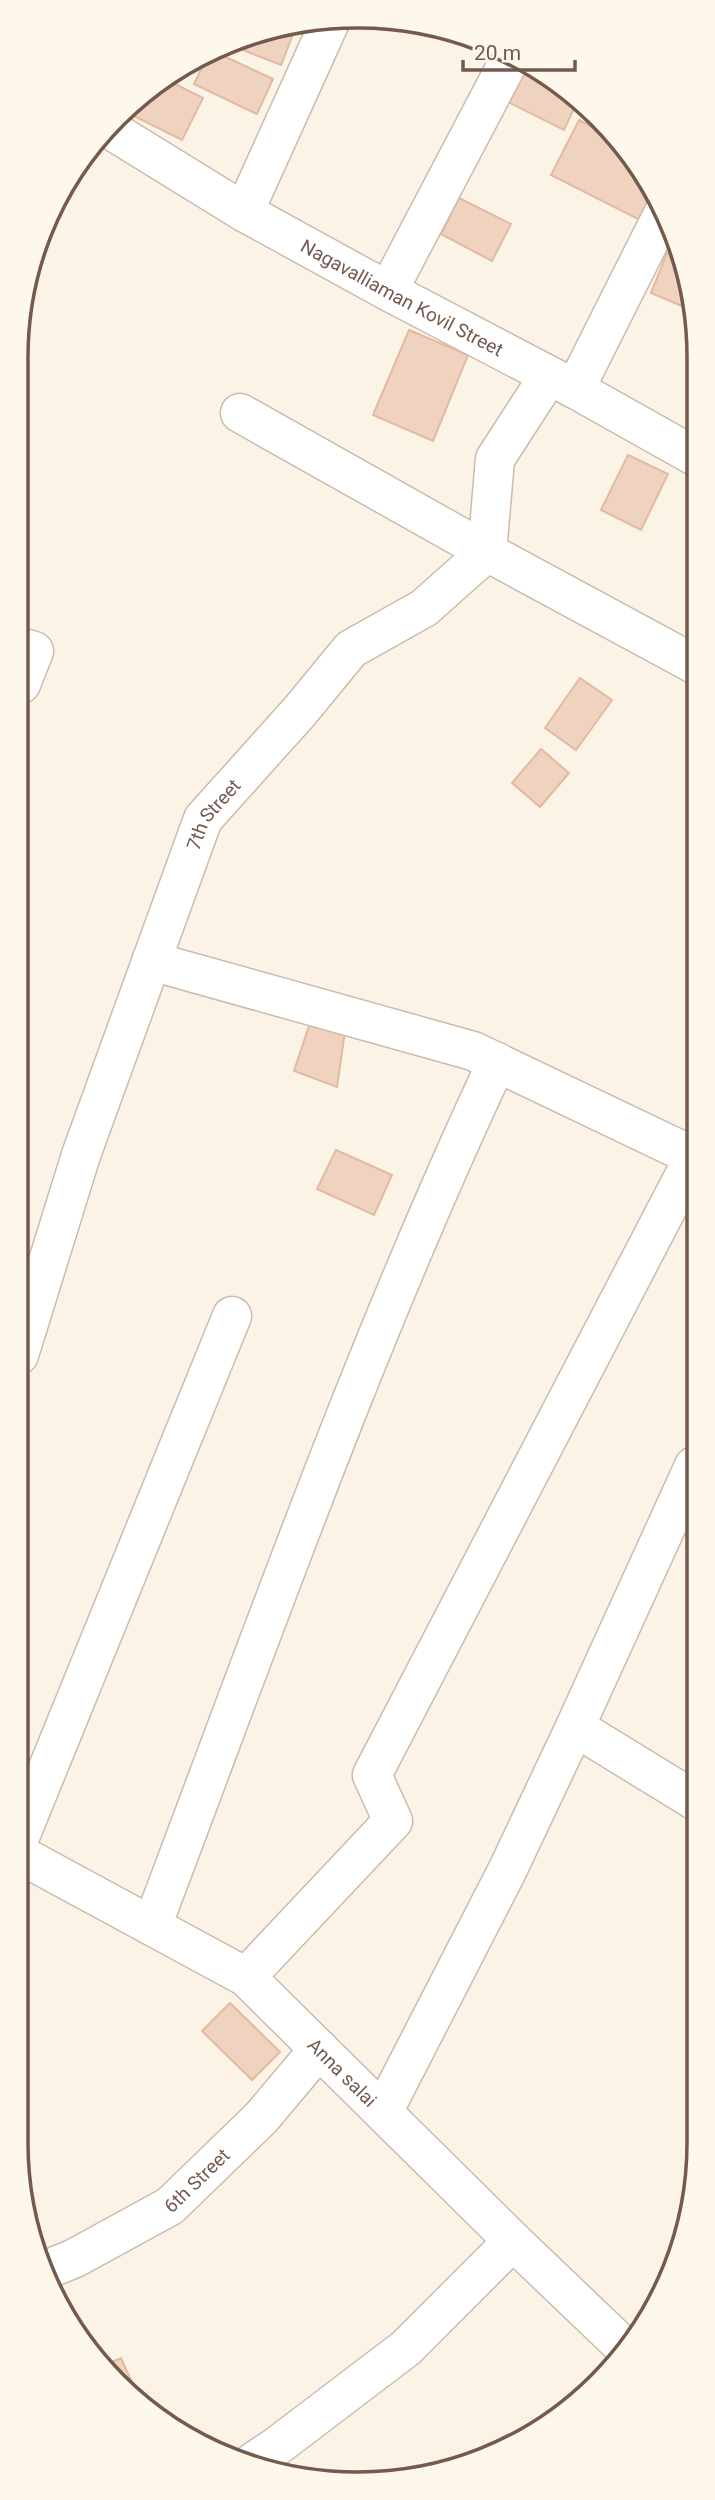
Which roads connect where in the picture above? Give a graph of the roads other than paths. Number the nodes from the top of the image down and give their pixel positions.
1 (326, 30) edge
2 (507, 64) edge
3 (117, 133) edge
4 (244, 212) junction
5 (658, 222) edge
6 (388, 291) junction
7 (561, 383) junction
8 (240, 413) dead end
9 (687, 446) edge
10 (487, 552) junction
11 (28, 649) edge
12 (687, 660) edge
13 (28, 666) edge
14 (151, 961) junction
15 (497, 1062) junction
16 (687, 1152) edge
17 (687, 1171) edge
18 (232, 1316) dead end
19 (28, 1326) edge
20 (687, 1481) edge
21 (575, 1727) junction
22 (687, 1796) edge
23 (28, 1817) edge
24 (28, 1859) edge
25 (152, 1926) junction
26 (246, 1977) junction
27 (319, 2049) junction
28 (383, 2112) junction
29 (513, 2241) junction
30 (52, 2268) edge
31 (619, 2343) edge
32 (260, 2457) edge

1 - 4 street
2 - 6 street
3 - 4 street, Nagavalliaman Kovil Street
4 - 6 street, Nagavalliaman Kovil Street
5 - 7 street
6 - 7 street, Nagavalliaman Kovil Street
7 - 9 street, Nagavalliaman Kovil Street
7 - 10 street
8 - 10 street
10 - 12 street
10 - 14 street, 7th Street
11 - 13 street
14 - 15 street
14 - 19 street, 7th Street
15 - 16 street
15 - 25 street
17 - 26 street
18 - 23 street
20 - 21 street
21 - 22 street
21 - 28 street
24 - 25 street, Anna salai
25 - 26 street, Anna salai
26 - 27 street, Anna salai
27 - 28 street, Anna salai
27 - 30 street, 6th Street
28 - 29 street, Anna salai
29 - 31 street, Anna salai
29 - 32 street

